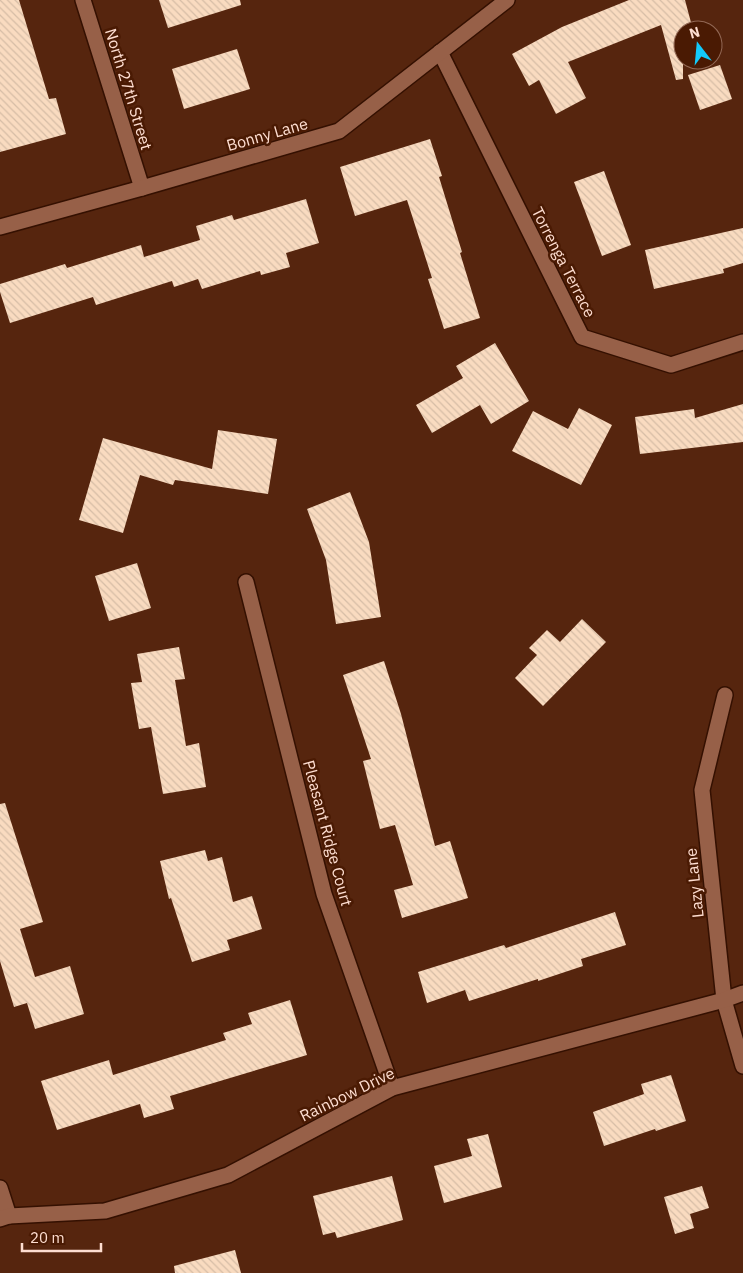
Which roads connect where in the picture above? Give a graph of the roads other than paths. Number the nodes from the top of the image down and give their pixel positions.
1 (83, 0) edge
2 (507, 0) edge
3 (440, 52) junction
4 (142, 188) junction
5 (0, 227) edge
6 (743, 342) edge
7 (246, 582) dead end
8 (724, 695) dead end
9 (743, 993) edge
10 (724, 1000) junction
11 (743, 1066) edge
12 (392, 1088) junction
13 (0, 1188) edge
14 (4, 1217) edge

1 - 4 street, North 27th Street
2 - 3 street, Bonny Lane
3 - 4 street, Bonny Lane
3 - 6 street, Torrenga Terrace
4 - 5 street, Bonny Lane
7 - 12 street, Pleasant Ridge Court
8 - 10 street, Lazy Lane
9 - 10 street, Rainbow Drive
10 - 11 street, Lazy Lane
10 - 12 street, Rainbow Drive
12 - 14 street, Rainbow Drive
13 - 14 street

